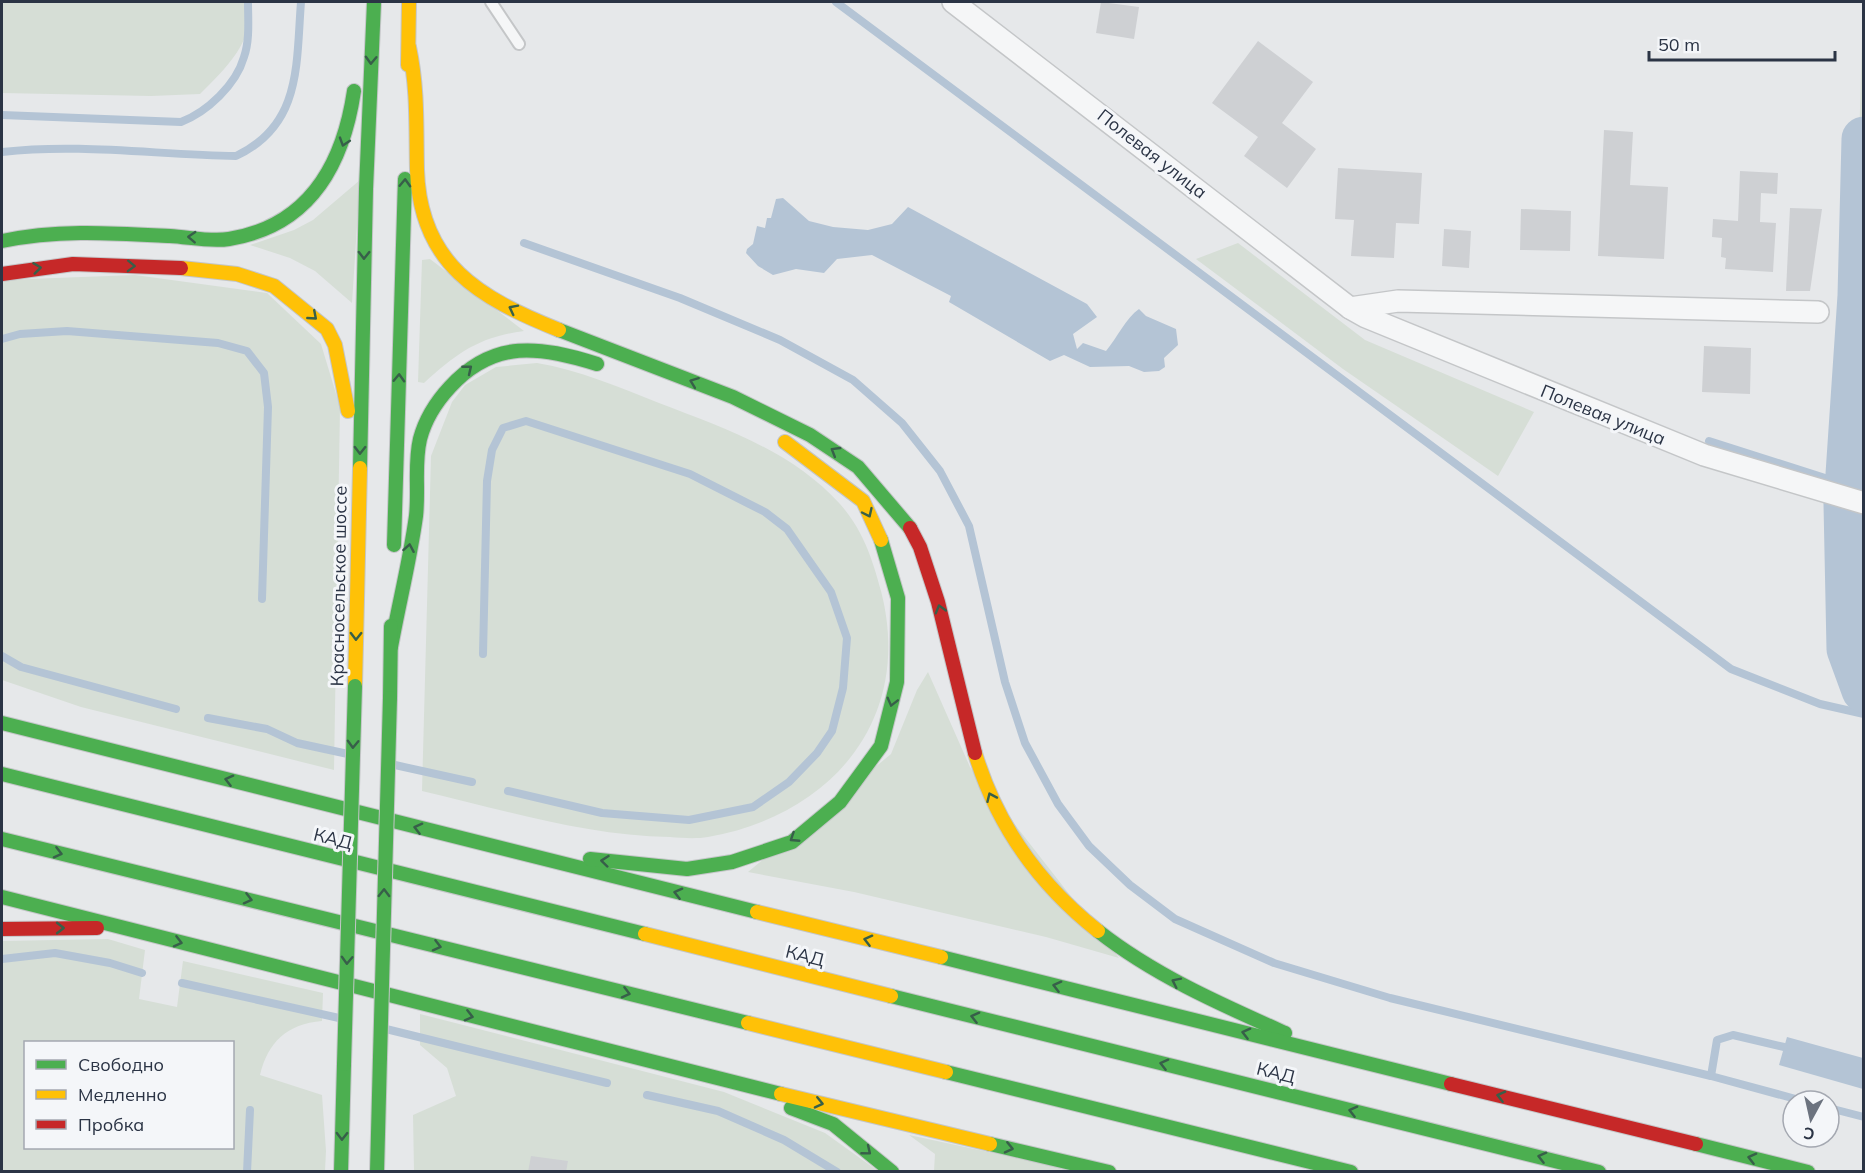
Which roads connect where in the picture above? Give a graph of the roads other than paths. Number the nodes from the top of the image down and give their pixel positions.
1 (361, 2) edge
2 (374, 2) edge
3 (409, 2) edge
4 (491, 2) edge
5 (953, 2) edge
6 (358, 40) dead end
7 (519, 44) dead end
8 (409, 47) junction
9 (356, 73) dead end
10 (2, 241) edge
11 (2, 274) edge
12 (1350, 308) junction
13 (1818, 312) dead end
14 (608, 368) dead end
15 (776, 436) dead end
16 (1863, 503) edge
17 (356, 606) junction
18 (391, 647) junction
19 (2, 712) edge
20 (2, 723) edge
21 (47, 734) junction
22 (2, 774) edge
23 (2, 839) edge
24 (474, 842) junction
25 (2, 897) edge
26 (121, 928) junction
27 (2, 929) edge
28 (1344, 1058) junction
29 (660, 1065) junction
30 (341, 1170) edge
31 (377, 1172) edge
32 (892, 1172) edge
33 (1109, 1172) edge
34 (1351, 1172) edge
35 (1599, 1172) edge
36 (1808, 1172) edge

1 - 6 main road
2 -> 17 main road, Красносельское шоссе
3 - 8 main road
4 - 7 lane
5 - 12 street, Полевая улица
18 -> 8 main road
28 -> 8 main road
9 -> 10 main road
11 -> 17 main road
12 - 13 street
12 - 16 street, Полевая улица
18 -> 14 main road
15 -> 24 main road
17 -> 30 main road, Красносельское шоссе, bridge
31 -> 18 main road, bridge
19 - 21 main road
20 - 21 main road
24 -> 21 main road
35 -> 22 main road, КАД
23 -> 34 main road
28 -> 24 main road
25 - 26 main road
27 -> 26 main road
26 -> 29 main road
36 -> 28 main road
29 -> 32 main road
29 -> 33 main road

